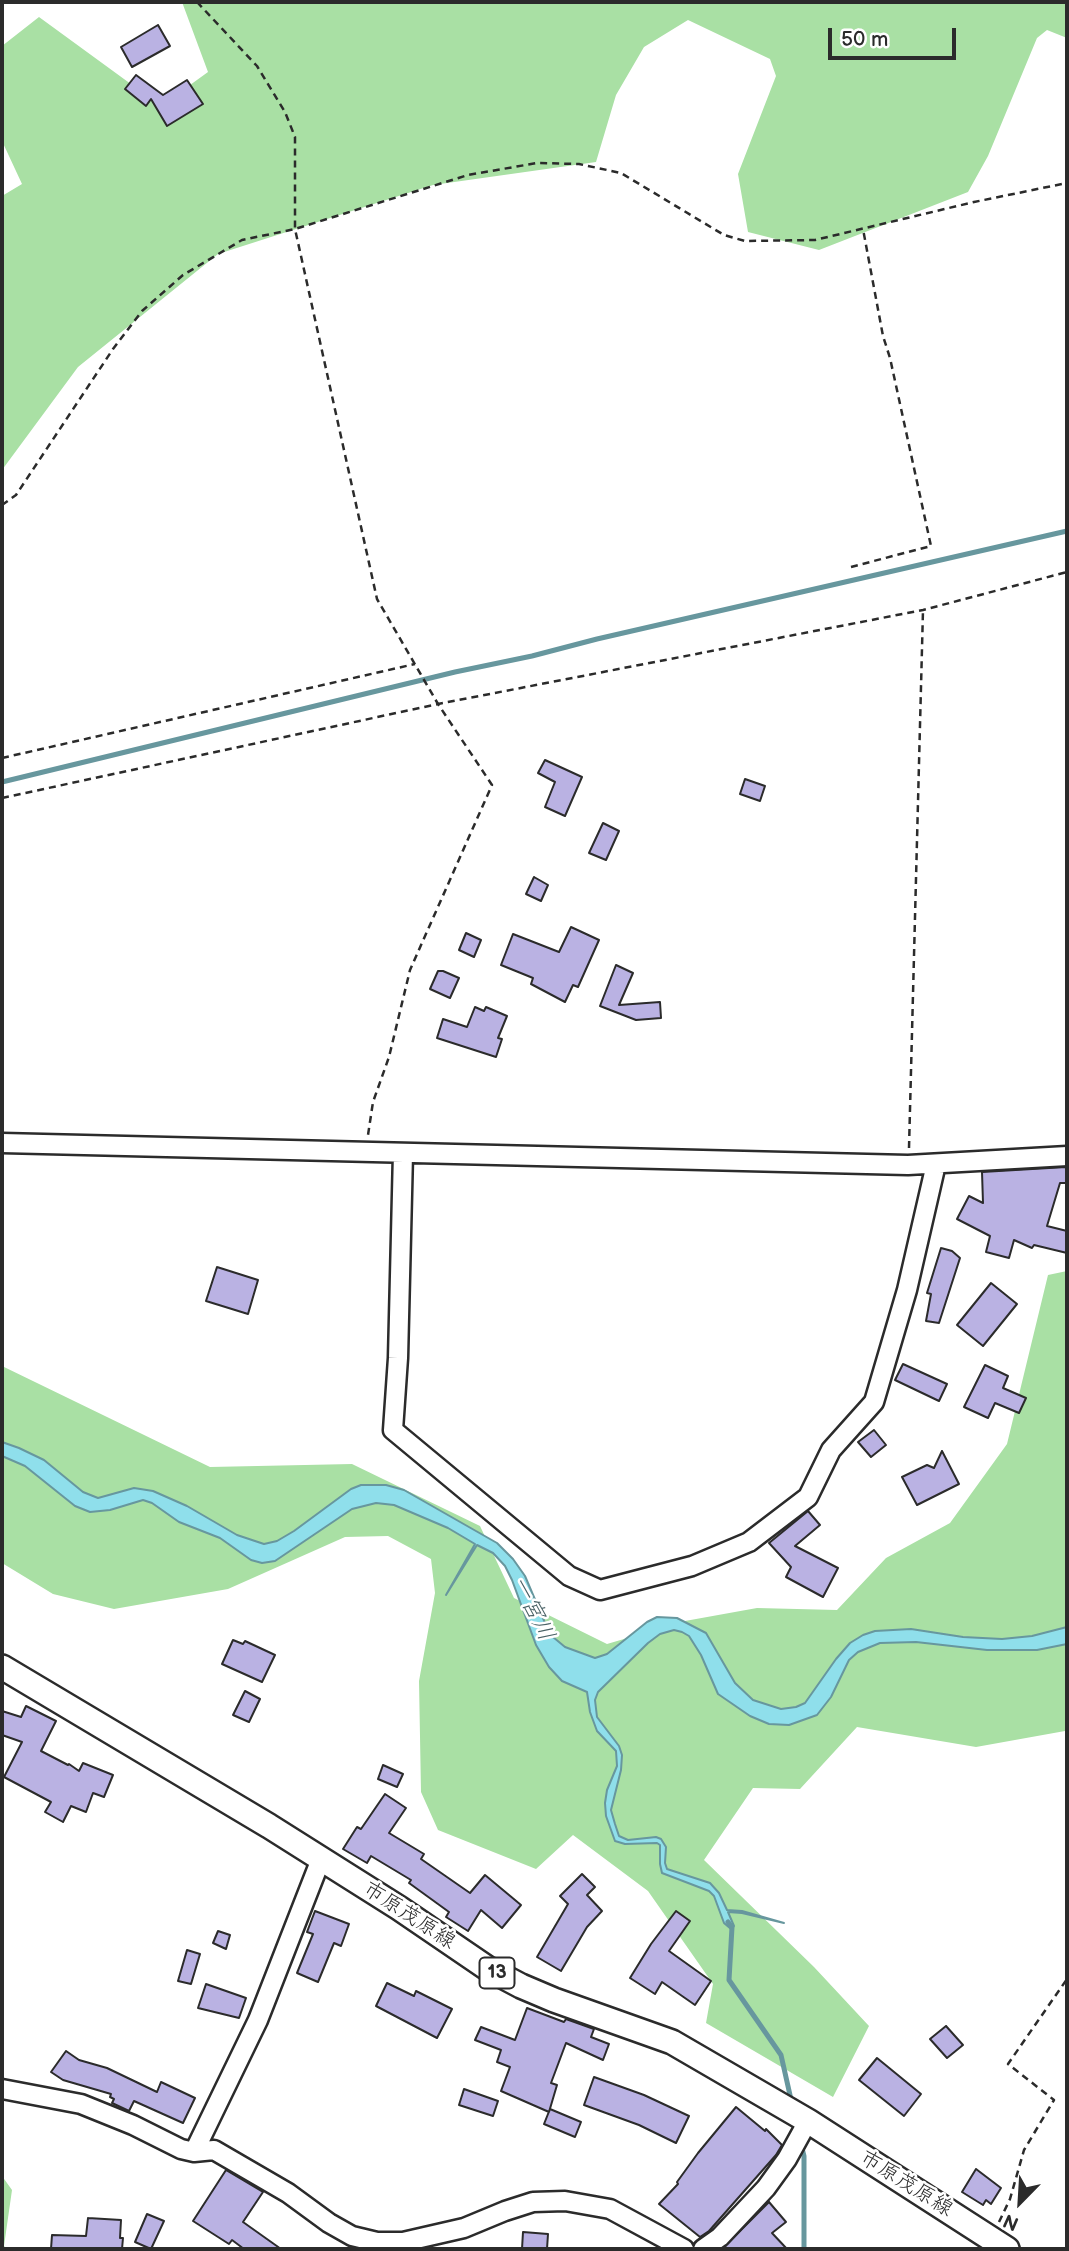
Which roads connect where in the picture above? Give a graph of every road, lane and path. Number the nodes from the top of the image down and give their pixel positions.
1 (197, 2) edge
2 (1067, 187) edge
3 (295, 229) junction
4 (863, 229) junction
5 (2, 505) edge
6 (851, 567) dead end
7 (1067, 572) edge
8 (923, 610) junction
9 (415, 664) junction
10 (438, 704) junction
11 (2, 758) edge
12 (2, 798) edge
13 (2, 1143) edge
14 (366, 1152) junction
15 (402, 1153) junction
16 (1067, 1156) edge
17 (936, 1164) junction
18 (908, 1166) junction
19 (2, 1667) edge
20 (321, 1859) junction
21 (1067, 1979) edge
22 (2, 2089) edge
23 (808, 2121) junction
24 (194, 2152) junction
25 (999, 2244) edge
26 (684, 2249) edge
27 (703, 2249) edge

1 - 3 path
2 - 4 path
3 - 4 path
3 - 5 path
3 - 9 path
4 - 6 path
7 - 8 path
8 - 10 path
8 - 18 path
9 - 10 path
9 - 11 path
10 - 12 path
10 - 14 path
13 - 14 street
14 - 15 street
15 - 17 street
15 - 18 street
16 - 17 street
17 - 18 street
19 - 20 main road, 市原茂原線 / 13
20 - 23 main road, 市原茂原線 / 13
20 - 24 street
21 - 25 path
22 - 24 street
23 - 25 main road, 市原茂原線 / 13
23 - 27 street
24 - 26 street

